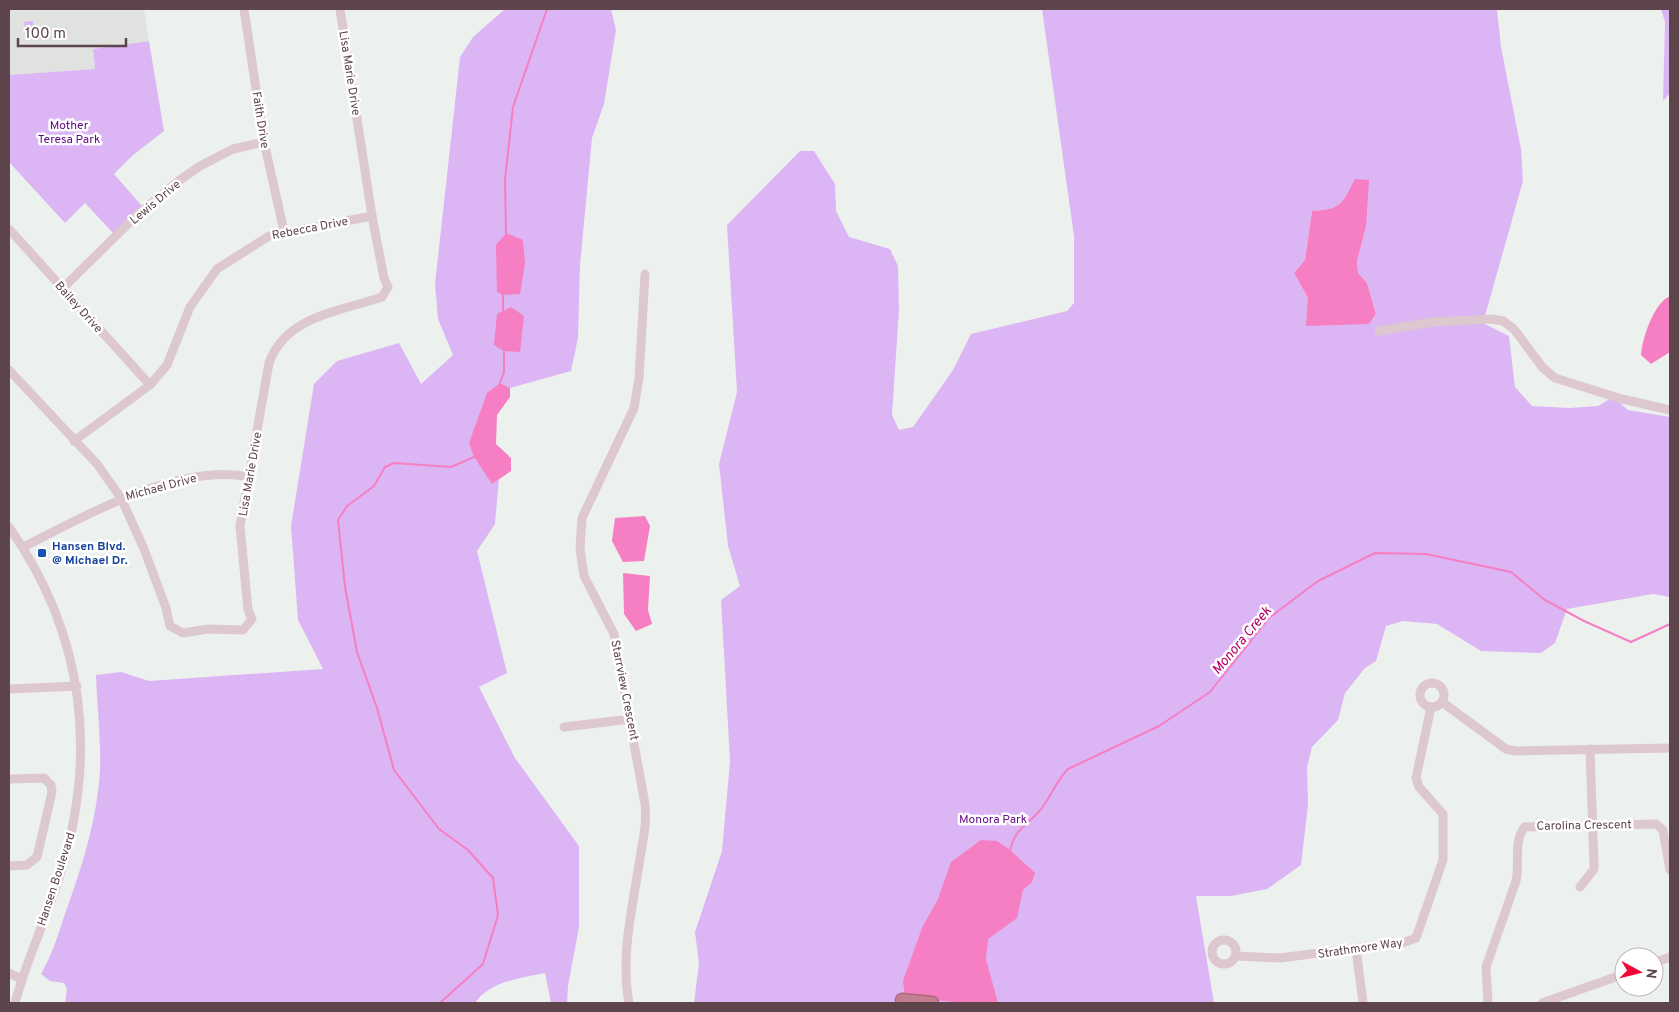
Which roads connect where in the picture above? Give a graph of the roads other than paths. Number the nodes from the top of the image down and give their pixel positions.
1 (244, 9) edge
2 (340, 9) edge
3 (264, 142) junction
4 (372, 216) junction
5 (9, 229) edge
6 (284, 231) junction
7 (646, 274) dead end
8 (63, 288) junction
9 (1380, 331) dead end
10 (9, 370) edge
11 (150, 385) junction
12 (1670, 410) edge
13 (74, 440) junction
14 (250, 477) junction
15 (121, 498) junction
16 (9, 527) edge
17 (23, 547) junction
18 (77, 686) junction
19 (9, 689) edge
20 (1442, 702) junction
21 (1431, 707) junction
22 (631, 719) junction
23 (564, 727) dead end
24 (1670, 748) edge
25 (1590, 749) junction
26 (9, 779) edge
27 (1593, 824) junction
28 (9, 866) edge
29 (1670, 870) edge
30 (1580, 887) dead end
31 (1356, 949) junction
32 (1236, 956) dead end
33 (9, 973) edge
34 (1614, 978) edge
35 (21, 979) junction
36 (902, 1000) dead end
37 (15, 1003) edge
38 (630, 1003) edge
39 (932, 1003) edge
40 (1363, 1003) edge
41 (1488, 1003) edge
42 (1542, 1003) edge

1 - 3 street, Faith Drive
2 - 4 street, Lisa Marie Drive
3 - 6 street, Faith Drive
3 - 8 street, Lewis Drive
4 - 6 street, Rebecca Drive
4 - 14 street, Lisa Marie Drive
5 - 8 street, Bailey Drive
6 - 11 street, Rebecca Drive
7 - 22 street, Starrview Crescent
8 - 11 street, Bailey Drive
9 - 12 street
10 - 13 street, Lisa Marie Drive
11 - 13 street, Rebecca Drive
13 - 15 street, Lisa Marie Drive
14 - 15 street, Michael Drive
14 - 15 street, Lisa Marie Drive
15 - 17 street, Michael Drive
16 - 17 street, Hansen Boulevard
17 - 18 street, Hansen Boulevard
18 - 19 street
18 - 35 street, Hansen Boulevard
20 - 21 street
20 - 21 street
20 - 25 street
21 - 31 street, Strathmore Way
22 - 23 street
22 - 38 street, Starrview Crescent
24 - 25 street
25 - 27 street
26 - 28 street
27 - 29 street, Carolina Crescent
27 - 30 street
27 - 41 street, Carolina Crescent
31 - 32 street, Strathmore Way
31 - 40 street
33 - 35 street
34 - 42 street
35 - 37 street, Hansen Boulevard
36 - 39 highway

